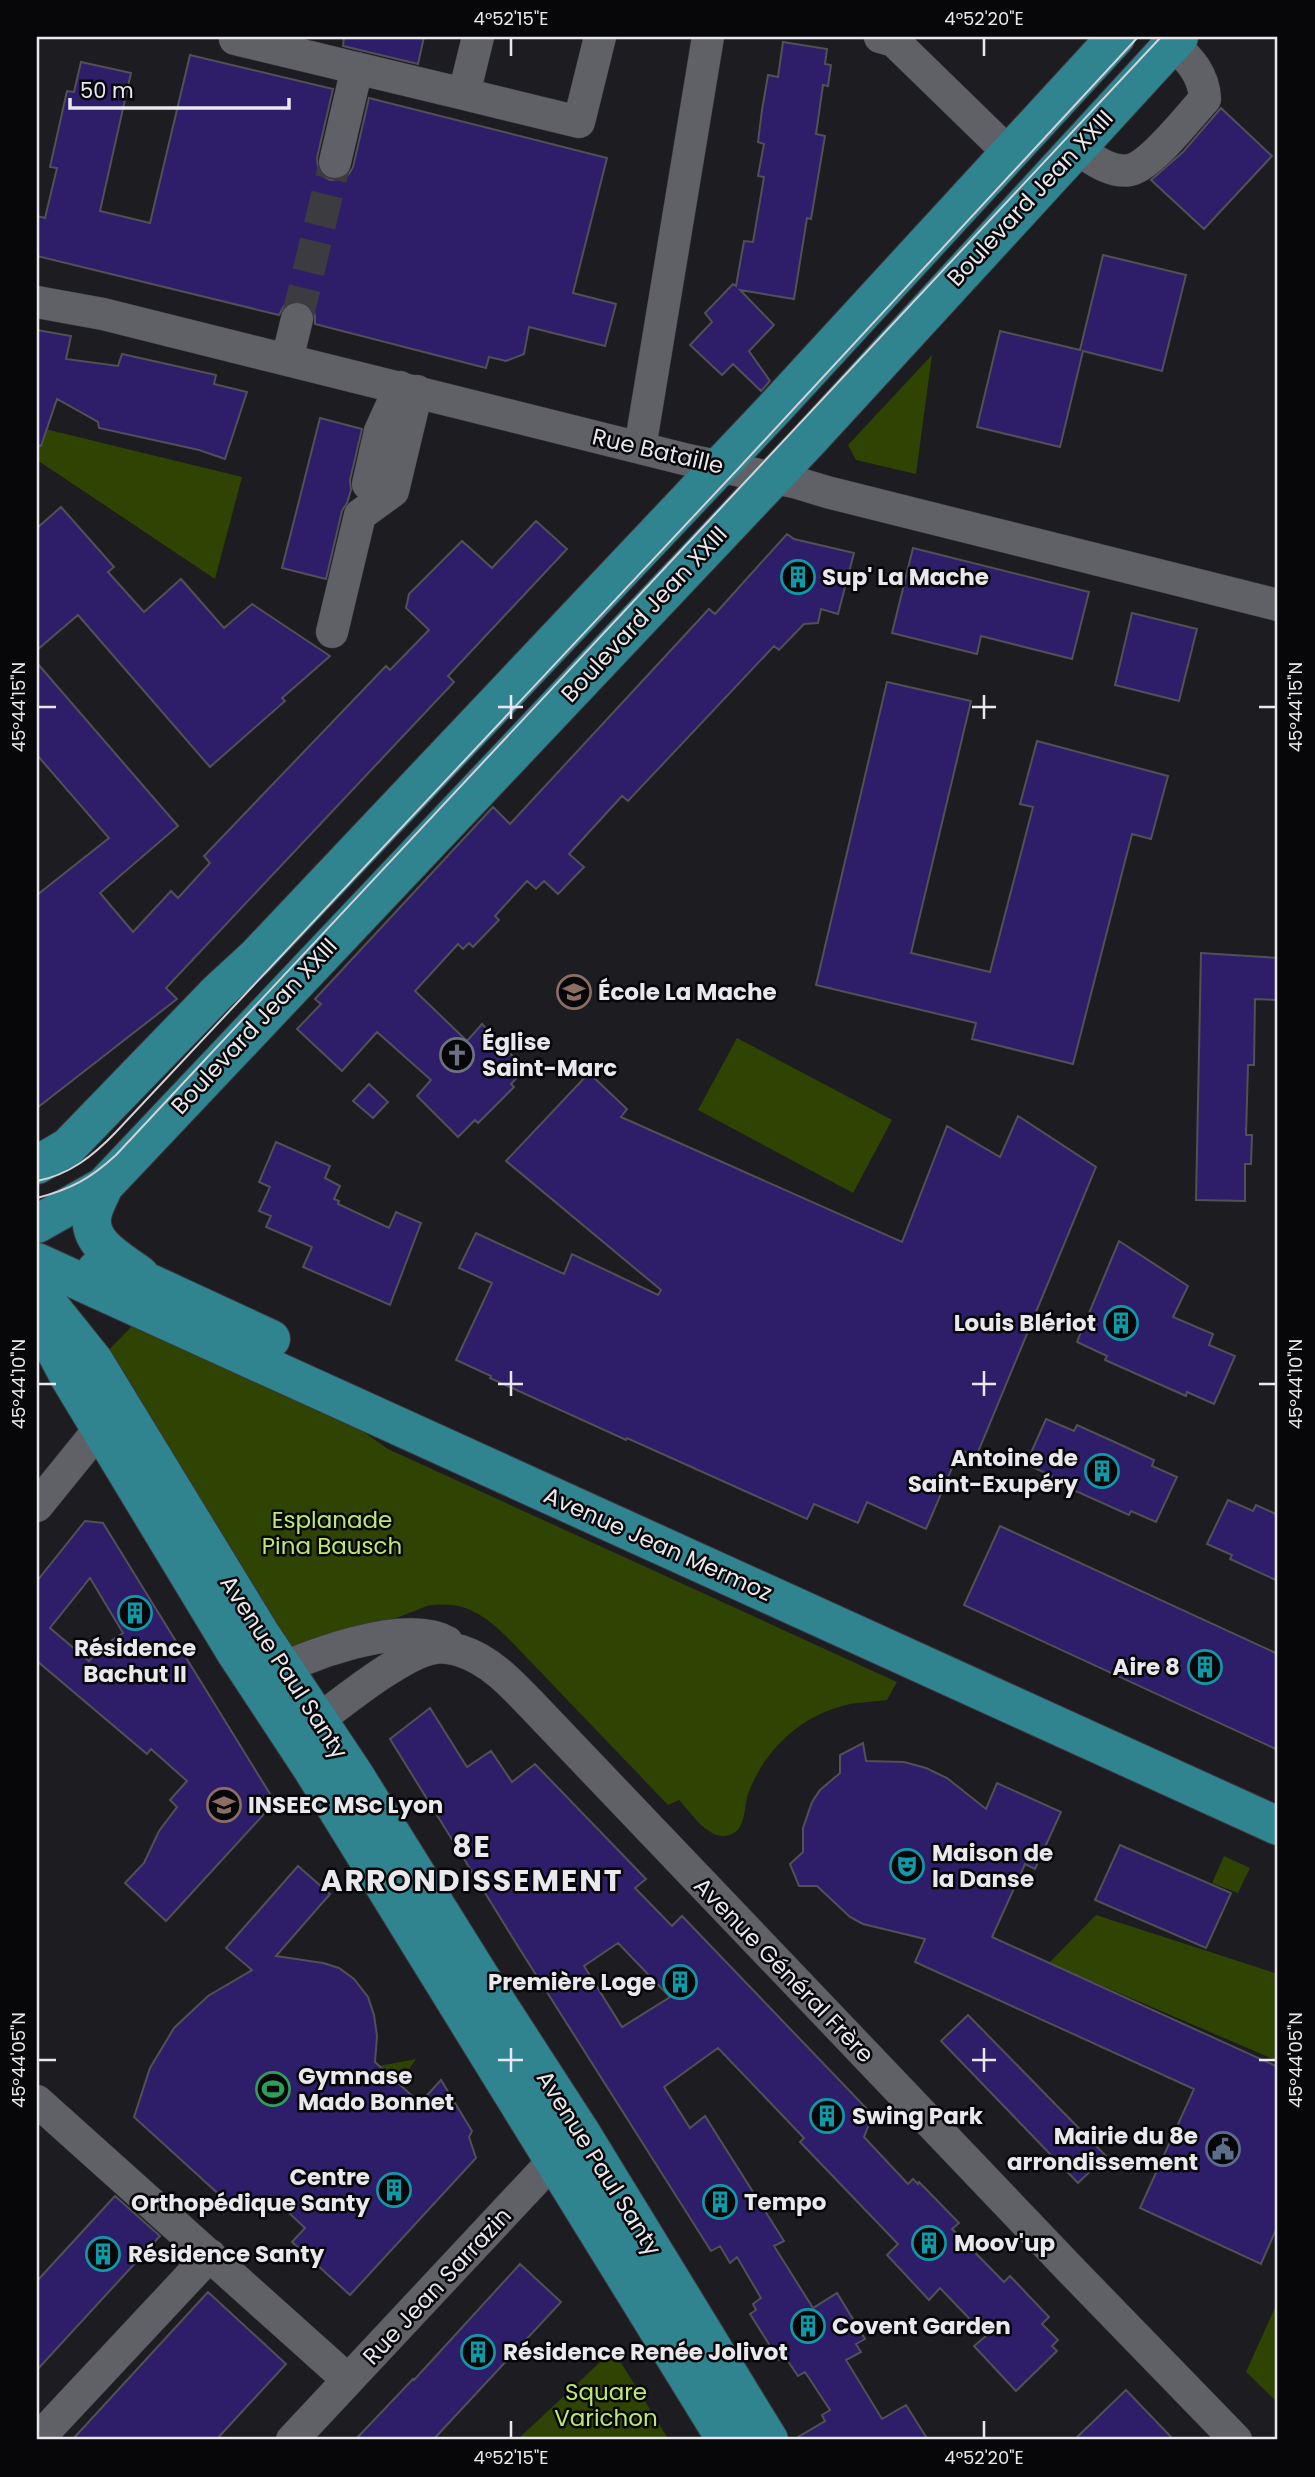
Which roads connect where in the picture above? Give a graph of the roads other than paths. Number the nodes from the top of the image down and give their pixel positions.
1 (235, 37) edge
2 (478, 37) edge
3 (600, 37) edge
4 (708, 37) edge
5 (880, 37) edge
6 (1115, 37) edge
7 (1175, 40) edge
8 (310, 46) edge
9 (357, 68) junction
10 (464, 94) junction
11 (1075, 148) junction
12 (1009, 153) junction
13 (335, 162) tunnel mouth
14 (37, 302) edge
15 (297, 319) tunnel mouth
16 (287, 359) junction
17 (409, 389) junction
18 (640, 448) junction
19 (721, 466) junction
20 (772, 478) junction
21 (368, 484) dead end
22 (1278, 605) edge
23 (332, 632) dead end
24 (52, 1156) edge
25 (104, 1186) junction
26 (37, 1192) edge
27 (37, 1224) edge
28 (37, 1254) edge
29 (37, 1262) edge
30 (150, 1283) junction
31 (37, 1290) edge
32 (37, 1316) edge
33 (112, 1420) junction
34 (37, 1506) edge
35 (460, 1650) junction
36 (269, 1676) junction
37 (306, 1730) junction
38 (1278, 1803) edge
39 (1278, 1826) edge
40 (37, 2101) edge
41 (580, 2131) junction
42 (554, 2161) junction
43 (210, 2255) junction
44 (348, 2380) junction
45 (37, 2440) edge
46 (292, 2440) edge
47 (726, 2440) edge
48 (769, 2440) edge
49 (1236, 2440) edge

1 - 8 street
2 - 10 street
3 - 10 street
4 - 18 street
5 - 12 street
6 - 12 main road, Boulevard Jean XXIII
7 - 11 main road, Boulevard Jean XXIII
7 - 11 street
8 - 9 street
9 - 10 street
9 - 13 street
11 - 20 main road, Boulevard Jean XXIII
12 - 19 main road, Boulevard Jean XXIII
14 - 16 street, Rue Bataille
15 - 16 street
16 - 17 street, Rue Bataille
17 - 18 street, Rue Bataille
17 - 21 street
17 - 23 street
18 - 19 street, Rue Bataille
19 - 20 street, Rue Bataille
19 - 24 main road, Boulevard Jean XXIII
20 - 22 street, Rue Bataille
20 - 25 main road, Boulevard Jean XXIII
24 - 26 main road, Boulevard Jean XXIII
25 - 27 main road, Boulevard Jean XXIII
25 - 30 main road, Boulevard Jean XXIII
28 - 30 main road, Avenue Jean Mermoz
29 - 39 main road, Avenue Jean Mermoz
30 - 38 main road, Avenue Jean Mermoz
31 - 33 main road, Avenue Paul Santy
32 - 33 main road, Avenue Paul Santy
33 - 34 street
33 - 36 main road, Avenue Paul Santy
35 - 36 street, Avenue Général Frère
35 - 37 street
35 - 49 street, Avenue Général Frère
36 - 37 main road, Avenue Paul Santy
37 - 41 main road, Avenue Paul Santy
37 - 42 main road, Avenue Paul Santy
40 - 43 street
41 - 42 street, Rue Jean Sarrazin
41 - 48 main road, Avenue Paul Santy
42 - 44 street, Rue Jean Sarrazin
42 - 47 main road, Avenue Paul Santy
43 - 44 street
43 - 45 street
44 - 46 street, Rue Jean Sarrazin

